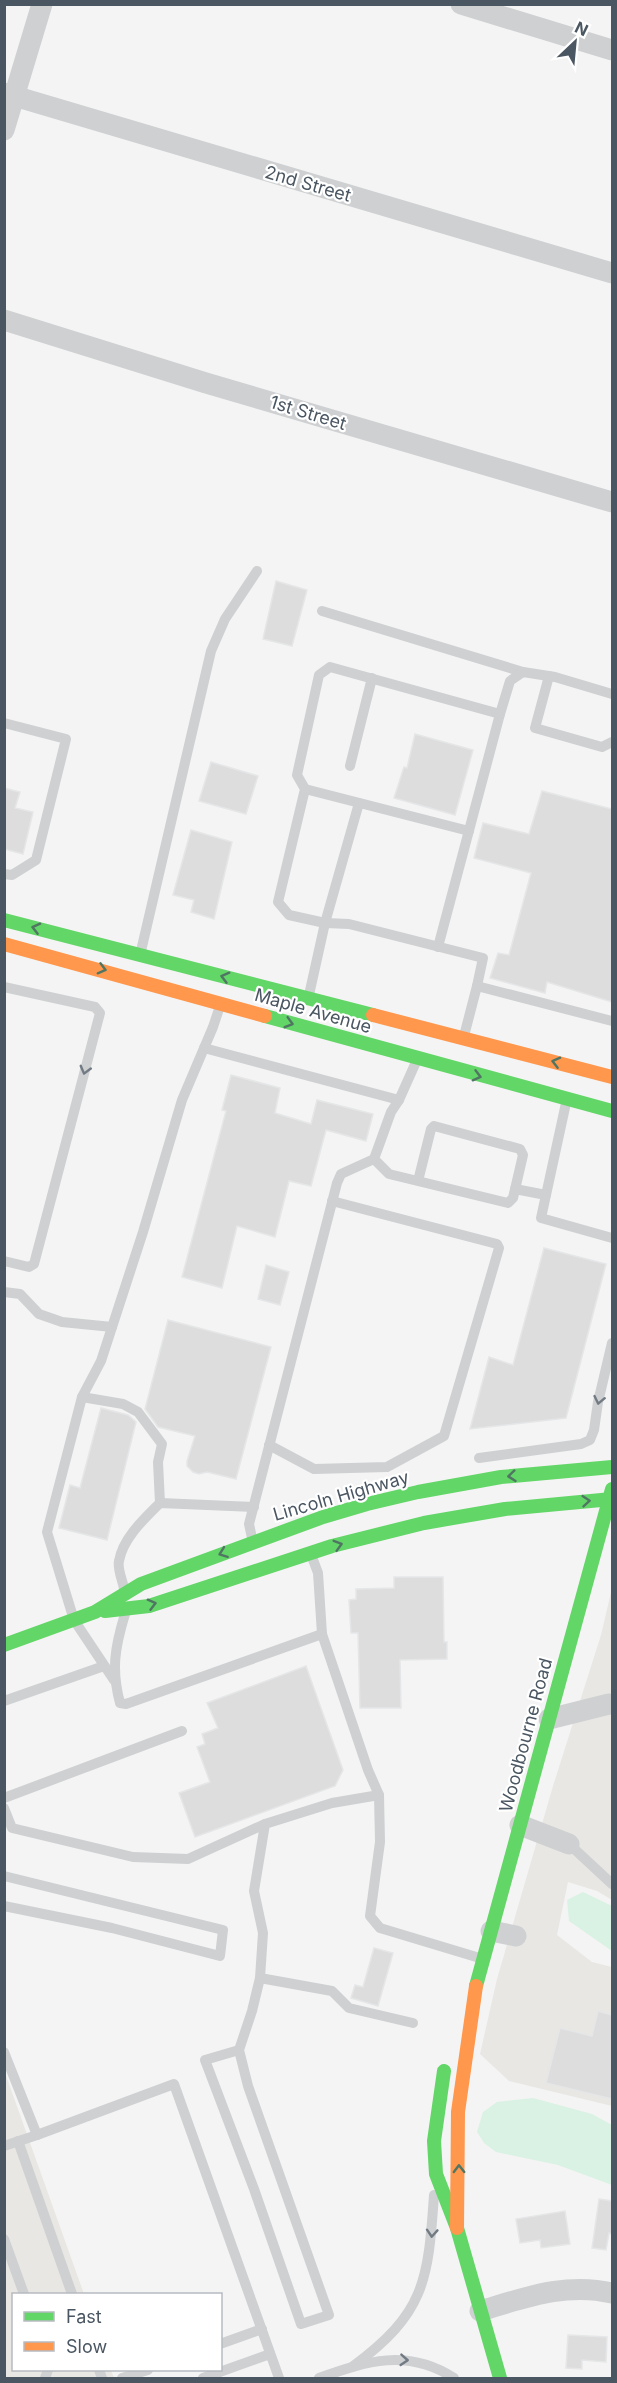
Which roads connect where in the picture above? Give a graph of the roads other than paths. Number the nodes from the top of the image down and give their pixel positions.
1 (42, 4) edge
2 (461, 4) edge
3 (612, 50) edge
4 (10, 95) edge
5 (4, 130) edge
6 (612, 273) edge
7 (4, 320) edge
8 (612, 502) edge
9 (257, 571) dead end
10 (322, 612) dead end
11 (523, 672) junction
12 (549, 676) junction
13 (372, 678) junction
14 (612, 693) edge
15 (500, 714) junction
16 (4, 723) edge
17 (612, 742) edge
18 (350, 766) dead end
19 (304, 789) junction
20 (359, 803) junction
21 (469, 831) junction
22 (4, 874) edge
23 (4, 920) edge
24 (325, 923) junction
25 (4, 944) edge
26 (438, 947) junction
27 (140, 955) junction
28 (477, 986) junction
29 (4, 987) edge
30 (308, 998) junction
31 (220, 1003) junction
32 (612, 1021) edge
33 (464, 1038) junction
34 (204, 1048) junction
35 (417, 1060) junction
36 (612, 1077) edge
37 (399, 1100) junction
38 (567, 1100) junction
39 (612, 1111) edge
40 (374, 1159) junction
41 (418, 1181) junction
42 (515, 1189) junction
43 (546, 1195) junction
44 (332, 1201) junction
45 (601, 1235) junction
46 (612, 1238) edge
47 (612, 1247) edge
48 (4, 1261) edge
49 (4, 1292) edge
50 (112, 1327) junction
51 (612, 1343) edge
52 (82, 1397) junction
53 (269, 1445) junction
54 (546, 1450) junction
55 (479, 1458) dead end
56 (612, 1467) edge
57 (548, 1473) junction
58 (611, 1496) edge
59 (160, 1503) junction
60 (254, 1507) junction
61 (253, 1542) junction
62 (311, 1553) junction
63 (125, 1593) junction
64 (126, 1608) junction
65 (94, 1612) junction
66 (74, 1620) junction
67 (322, 1634) junction
68 (4, 1645) edge
69 (104, 1666) junction
70 (114, 1680) junction
71 (4, 1701) edge
72 (611, 1704) edge
73 (549, 1719) junction
74 (182, 1731) dead end
75 (379, 1795) junction
76 (4, 1798) edge
77 (4, 1808) edge
78 (265, 1824) junction
79 (520, 1825) junction
80 (570, 1844) joint
81 (4, 1876) edge
82 (612, 1884) edge
83 (4, 1906) edge
84 (491, 1931) junction
85 (516, 1936) dead end
86 (483, 1959) junction
87 (260, 1978) junction
88 (475, 1990) junction
89 (413, 2023) dead end
90 (455, 2036) dead end
91 (238, 2050) junction
92 (4, 2052) edge
93 (448, 2056) dead end
94 (37, 2135) junction
95 (18, 2141) junction
96 (4, 2146) edge
97 (436, 2174) junction
98 (456, 2228) junction
99 (4, 2239) edge
100 (612, 2292) edge
101 (23, 2293) edge
102 (71, 2293) edge
103 (480, 2311) junction
104 (262, 2330) junction
105 (222, 2343) edge
106 (270, 2354) junction
107 (351, 2367) junction
108 (145, 2371) edge
109 (122, 2379) edge
110 (203, 2379) edge
111 (279, 2379) edge
112 (319, 2379) edge
113 (454, 2379) edge
114 (500, 2379) edge

1 - 4 street
2 - 3 street
4 - 5 street
4 - 6 street, 2nd Street
7 - 8 street, 1st Street
9 - 27 lane
10 - 11 lane
11 - 12 lane
11 - 15 lane
12 - 14 lane
12 - 17 lane
13 - 15 lane
13 - 18 lane
13 - 19 lane
15 - 21 lane
16 - 22 lane
19 - 20 lane
19 - 24 lane
20 - 21 lane
20 - 24 lane
21 - 26 lane
27 -> 23 main road, Maple Avenue
24 - 26 lane
24 - 30 lane
25 -> 31 main road, Maple Avenue
26 - 28 lane
30 -> 27 main road, Maple Avenue
28 - 32 lane
28 - 33 lane
29 -> 48 lane
30 - 33 main road, Maple Avenue
31 - 34 lane
31 -> 35 main road, Maple Avenue
36 -> 33 main road, Maple Avenue
34 - 37 lane
34 - 50 lane
35 - 37 lane
35 -> 38 main road, Maple Avenue
37 - 40 lane
38 - 39 main road, Maple Avenue
38 - 43 lane
40 - 41 lane
40 - 44 lane
41 - 42 lane
41 - 42 lane
42 - 43 lane
43 - 45 lane
44 - 53 lane
44 - 53 lane
45 - 46 lane
45 - 47 lane
49 - 50 lane
50 - 52 lane
51 -> 54 lane
52 - 59 lane
52 - 66 lane
53 - 60 lane
54 - 55 lane
54 - 57 lane
56 - 57 main road, Lincoln Highway
57 -> 61 main road, Lincoln Highway
62 -> 58 main road, Lincoln Highway
58 - 73 main road, Woodbourne Road
59 - 60 lane
59 - 63 lane
60 - 61 lane
61 -> 63 main road, Lincoln Highway
64 -> 62 main road, Lincoln Highway
62 - 67 lane
63 - 65 main road, Lincoln Highway
64 - 65 main road, Lincoln Highway
64 - 70 lane
65 - 66 main road, Lincoln Highway
66 - 68 main road, Lincoln Highway
66 - 69 lane
67 - 70 lane
67 - 75 lane
69 - 70 lane
69 - 71 lane
72 - 73 street
73 - 79 main road, Woodbourne Road
74 - 76 lane
75 - 78 lane
75 - 86 lane
77 - 78 lane
78 - 87 lane
79 - 80 street
79 - 84 main road, Woodbourne Road
80 - 82 lane
81 - 83 lane
84 - 85 street
84 - 86 main road, Woodbourne Road
86 - 88 main road, Woodbourne Road
87 - 89 lane
87 - 91 lane
88 - 90 main road, Woodbourne Road
98 -> 88 main road, Woodbourne Road
91 - 91 lane
92 - 94 lane
93 - 97 main road, Woodbourne Road
94 - 95 lane
94 - 104 lane
95 - 96 lane
95 - 102 lane
97 - 98 main road, Woodbourne Road
97 -> 107 lane
98 - 103 main road, Woodbourne Road
99 - 101 lane
100 - 103 street
103 - 114 main road, Woodbourne Road
104 - 105 lane
104 - 106 lane
106 - 110 lane
106 - 111 lane
107 - 112 lane
107 -> 113 lane
108 - 109 lane

